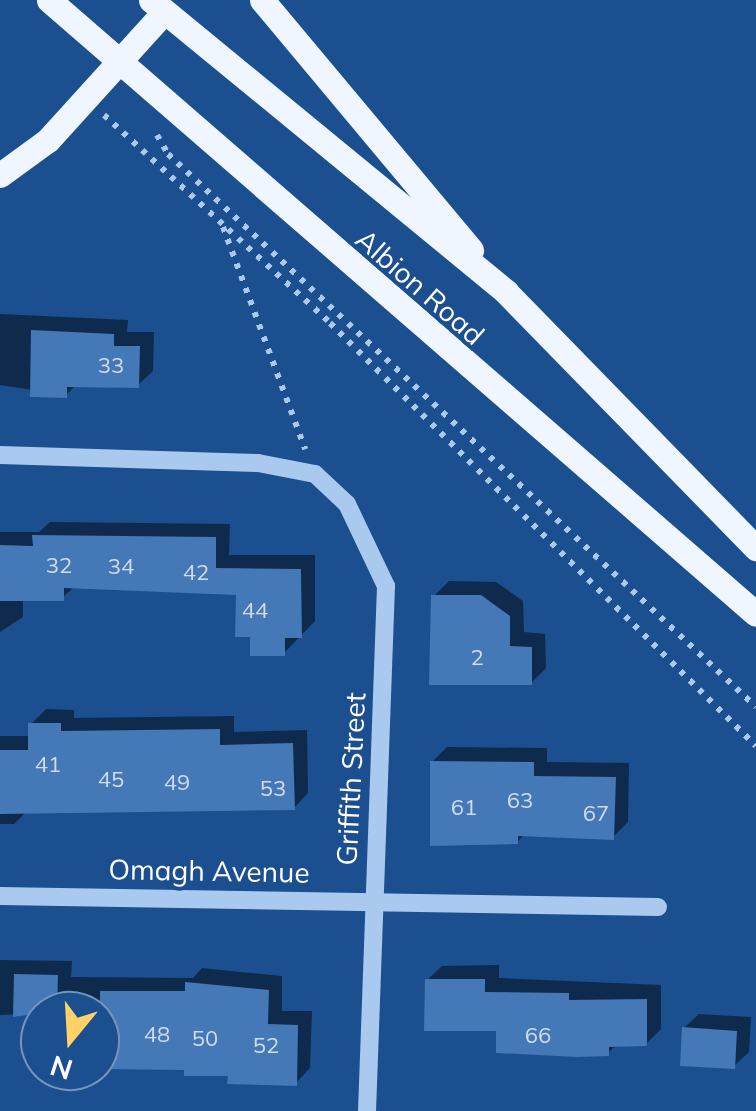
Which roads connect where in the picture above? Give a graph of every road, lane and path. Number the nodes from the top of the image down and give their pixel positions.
1 (49, 0) edge
2 (262, 0) edge
3 (158, 6) edge
4 (117, 64) junction
5 (86, 96) junction
6 (151, 124) dead end
7 (0, 175) edge
8 (222, 225) junction
9 (506, 292) junction
10 (0, 454) edge
11 (315, 474) junction
12 (756, 548) edge
13 (756, 614) edge
14 (756, 707) edge
15 (756, 746) edge
16 (0, 896) edge
17 (372, 900) junction
18 (658, 907) dead end
19 (367, 1111) edge

1 - 4 main road, Albion Road
2 - 9 main road
3 - 4 main road
3 - 9 main road, Albion Road
4 - 5 main road
4 - 13 main road, Albion Road
5 - 7 main road
5 - 8 path
6 - 14 path
8 - 11 path
8 - 15 path
9 - 12 main road, Albion Road
10 - 11 street
11 - 17 street, Griffith Street
16 - 17 street, Omagh Avenue
17 - 18 street, Omagh Avenue
17 - 19 street, Griffith Street

